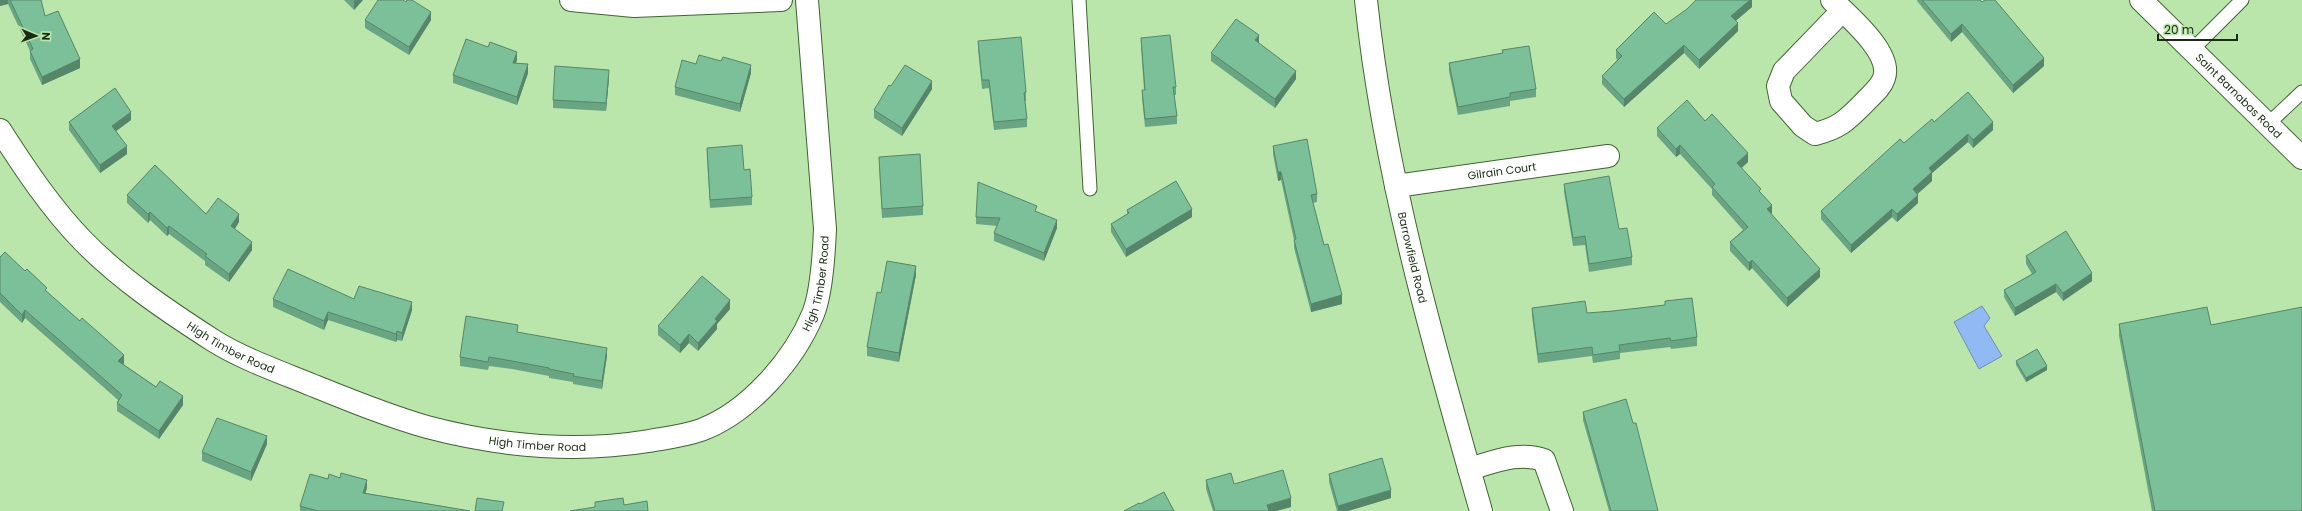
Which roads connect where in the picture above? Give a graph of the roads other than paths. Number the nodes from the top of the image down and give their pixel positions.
1 (571, 0) edge
2 (781, 0) edge
3 (807, 0) edge
4 (1079, 0) edge
5 (1366, 0) edge
6 (2141, 0) edge
7 (2242, 0) edge
8 (1837, 5) edge
9 (2192, 50) junction
10 (2302, 92) edge
11 (2268, 124) junction
12 (0, 130) edge
13 (1608, 156) dead end
14 (2302, 158) edge
15 (1396, 186) junction
16 (1090, 189) dead end
17 (1469, 469) junction
18 (1481, 511) edge
19 (1562, 511) edge

1 - 2 street
3 - 12 street, High Timber Road
4 - 16 lane
5 - 15 street, Barrowfield Road
6 - 9 street, Saint Barnabas Road
7 - 9 lane
8 - 8 street
9 - 11 street, Saint Barnabas Road
10 - 11 lane
11 - 14 street, Saint Barnabas Road
13 - 15 street, Gilrain Court
15 - 17 street, Barrowfield Road
17 - 18 street, Barrowfield Road
17 - 19 street

